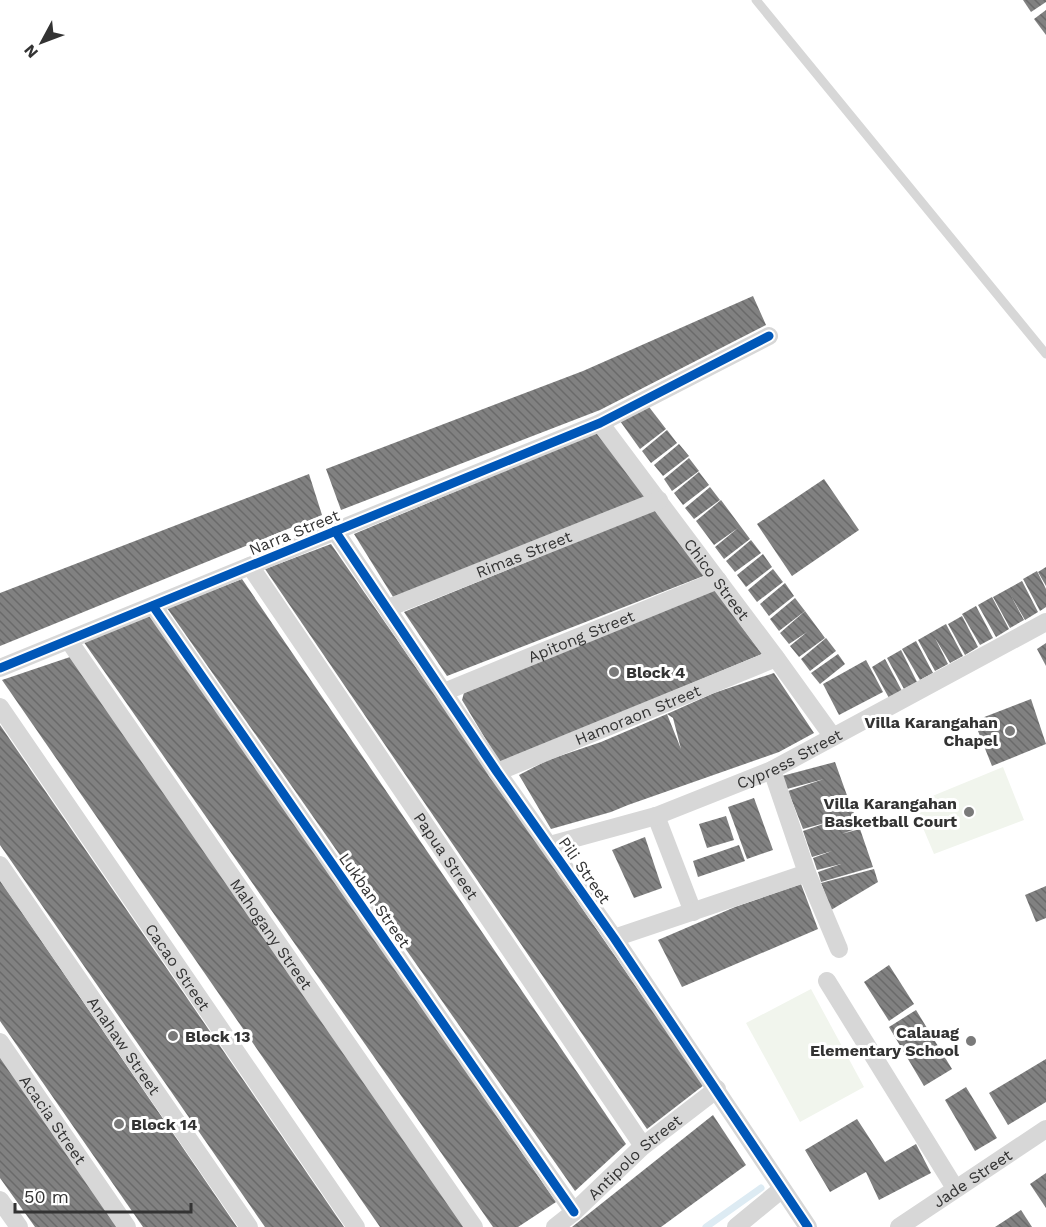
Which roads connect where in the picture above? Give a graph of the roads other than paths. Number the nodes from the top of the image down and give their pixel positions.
1 (756, 0) edge
2 (769, 336) dead end
3 (1046, 354) edge
4 (600, 423) junction
5 (659, 500) junction
6 (335, 531) junction
7 (250, 566) junction
8 (718, 580) junction
9 (153, 606) junction
10 (388, 608) junction
11 (1046, 622) edge
12 (69, 641) junction
13 (776, 657) junction
14 (0, 668) edge
15 (444, 692) junction
16 (0, 708) edge
17 (833, 737) junction
18 (772, 770) junction
19 (497, 772) junction
20 (656, 816) junction
21 (550, 845) junction
22 (0, 865) edge
23 (807, 873) junction
24 (693, 912) junction
25 (614, 938) junction
26 (839, 949) dead end
27 (827, 981) dead end
28 (0, 1042) edge
29 (717, 1089) junction
30 (1046, 1129) edge
31 (643, 1146) junction
32 (955, 1188) junction
33 (782, 1189) junction
34 (0, 1200) edge
35 (574, 1212) junction
36 (19, 1227) edge
37 (127, 1227) edge
38 (249, 1227) edge
39 (356, 1227) edge
40 (474, 1227) edge
41 (555, 1227) edge
42 (736, 1227) edge
43 (808, 1227) edge
44 (899, 1227) edge

1 - 3 lane
2 - 4 street, Narra Street
4 - 5 street, Chico Street
4 - 6 street, Narra Street
5 - 8 street, Chico Street
5 - 10 street, Rimas Street
6 - 7 street, Narra Street
6 - 10 street, Pili Street
7 - 9 street, Narra Street
7 - 31 street, Papua Street
8 - 13 street, Chico Street
8 - 15 street, Apitong Street
9 - 12 street, Narra Street
9 - 35 street, Lukban Street
10 - 15 street, Pili Street
11 - 17 street, Cypress Street
12 - 14 street, Narra Street
12 - 40 street, Mahogany Street
13 - 17 street, Chico Street
13 - 19 street, Hamoraon Street
15 - 19 street, Pili Street
16 - 39 street, Cacao Street
17 - 18 street, Cypress Street
18 - 20 street, Cypress Street
18 - 23 street
19 - 21 street, Pili Street
20 - 21 street, Cypress Street
20 - 24 street
21 - 25 street, Pili Street
22 - 38 street, Anahaw Street
23 - 24 street
23 - 26 street
24 - 25 street
25 - 29 street, Pili Street
27 - 32 street
28 - 37 street, Acacia Street
29 - 31 street, Antipolo Street
29 - 33 street, Pili Street
30 - 32 street, Jade Street
31 - 35 street, Antipolo Street
32 - 44 street, Jade Street
33 - 42 street
33 - 43 street, Pili Street
34 - 36 street
35 - 41 street, Antipolo Street

